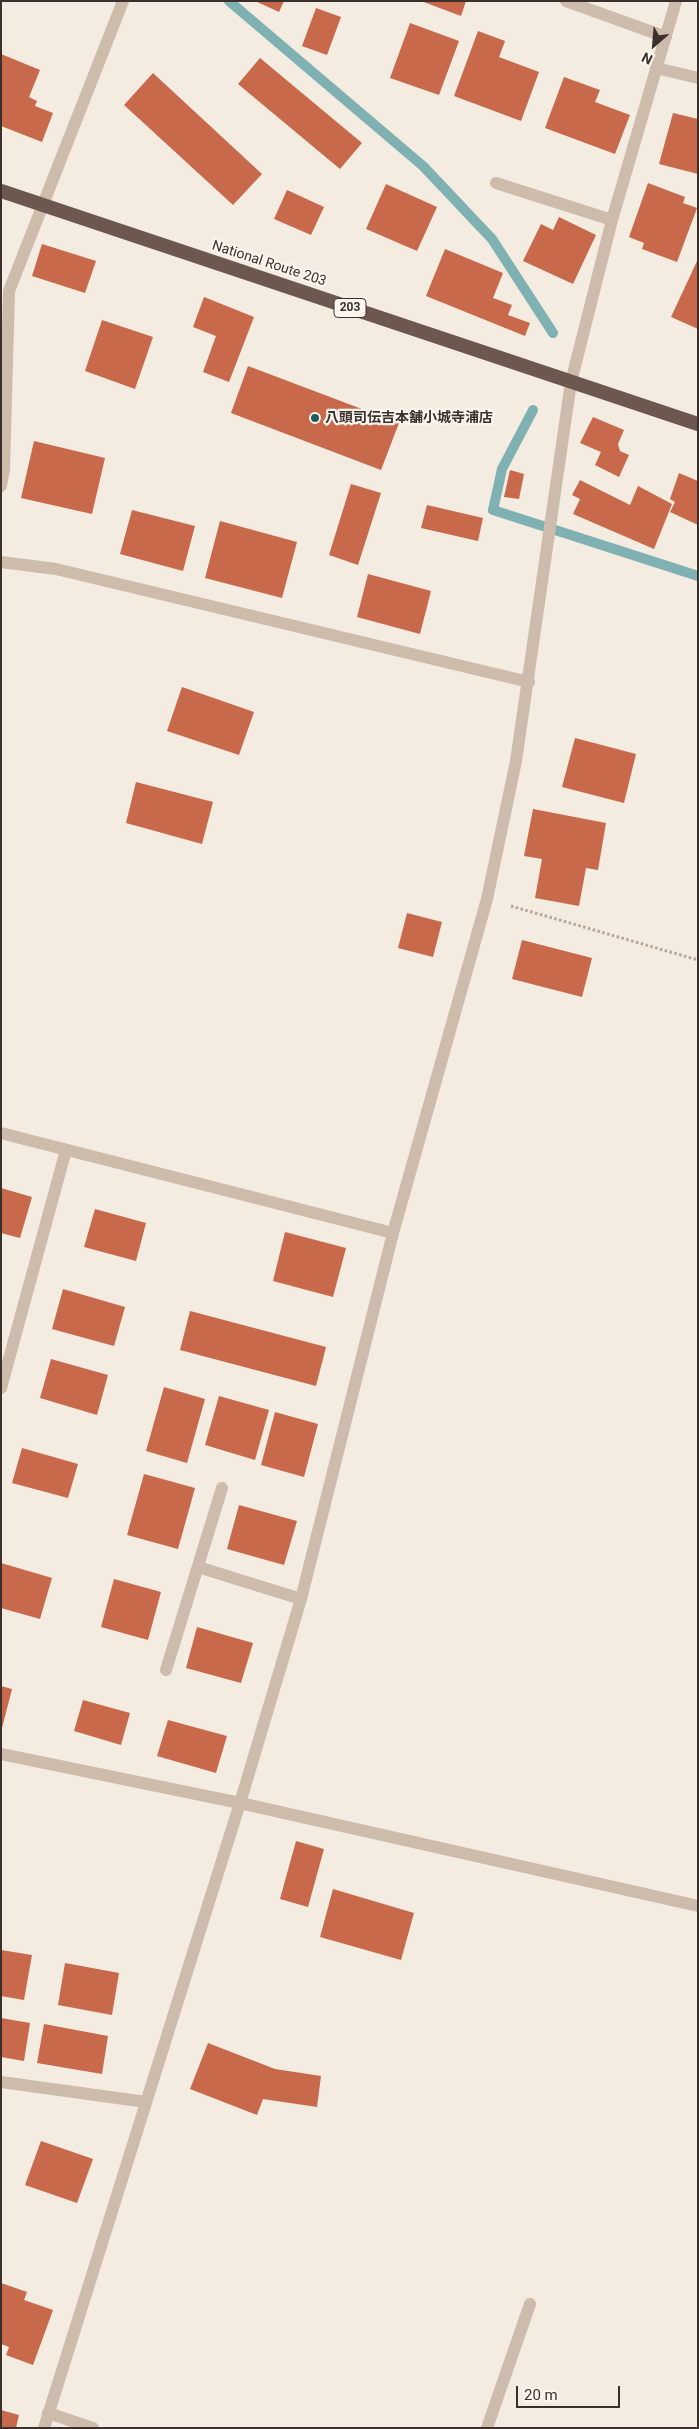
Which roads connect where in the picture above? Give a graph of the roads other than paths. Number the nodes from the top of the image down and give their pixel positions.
1 (123, 1) edge
2 (566, 1) edge
3 (676, 1) edge
4 (666, 37) junction
5 (656, 68) junction
6 (698, 78) edge
7 (496, 183) dead end
8 (1, 191) edge
9 (44, 206) junction
10 (612, 220) junction
11 (572, 382) junction
12 (698, 424) edge
13 (1, 486) edge
14 (1, 562) edge
15 (529, 682) junction
16 (1, 1133) edge
17 (66, 1150) junction
18 (393, 1233) junction
19 (1, 1388) edge
20 (222, 1488) dead end
21 (198, 1567) junction
22 (300, 1599) junction
23 (166, 1670) dead end
24 (1, 1754) edge
25 (240, 1802) junction
26 (698, 1906) edge
27 (1, 2082) edge
28 (146, 2102) junction
29 (530, 2304) dead end
30 (48, 2413) junction
31 (44, 2428) edge
32 (93, 2428) edge
33 (487, 2428) edge

1 - 9 street
2 - 4 street
3 - 4 street
4 - 5 street
5 - 6 street
5 - 10 street
7 - 10 street
8 - 9 highway, National Route 203 / 203
9 - 11 highway, National Route 203 / 203
9 - 13 street
10 - 11 street
11 - 12 highway, National Route 203 / 203
11 - 15 street
14 - 15 street
15 - 18 street
16 - 17 street
17 - 18 street
17 - 19 street
18 - 22 street
20 - 21 street
21 - 22 street
21 - 23 street
22 - 25 street
24 - 25 street
25 - 26 street
25 - 28 street
27 - 28 street
28 - 30 street
29 - 33 street
30 - 31 street
30 - 32 street

